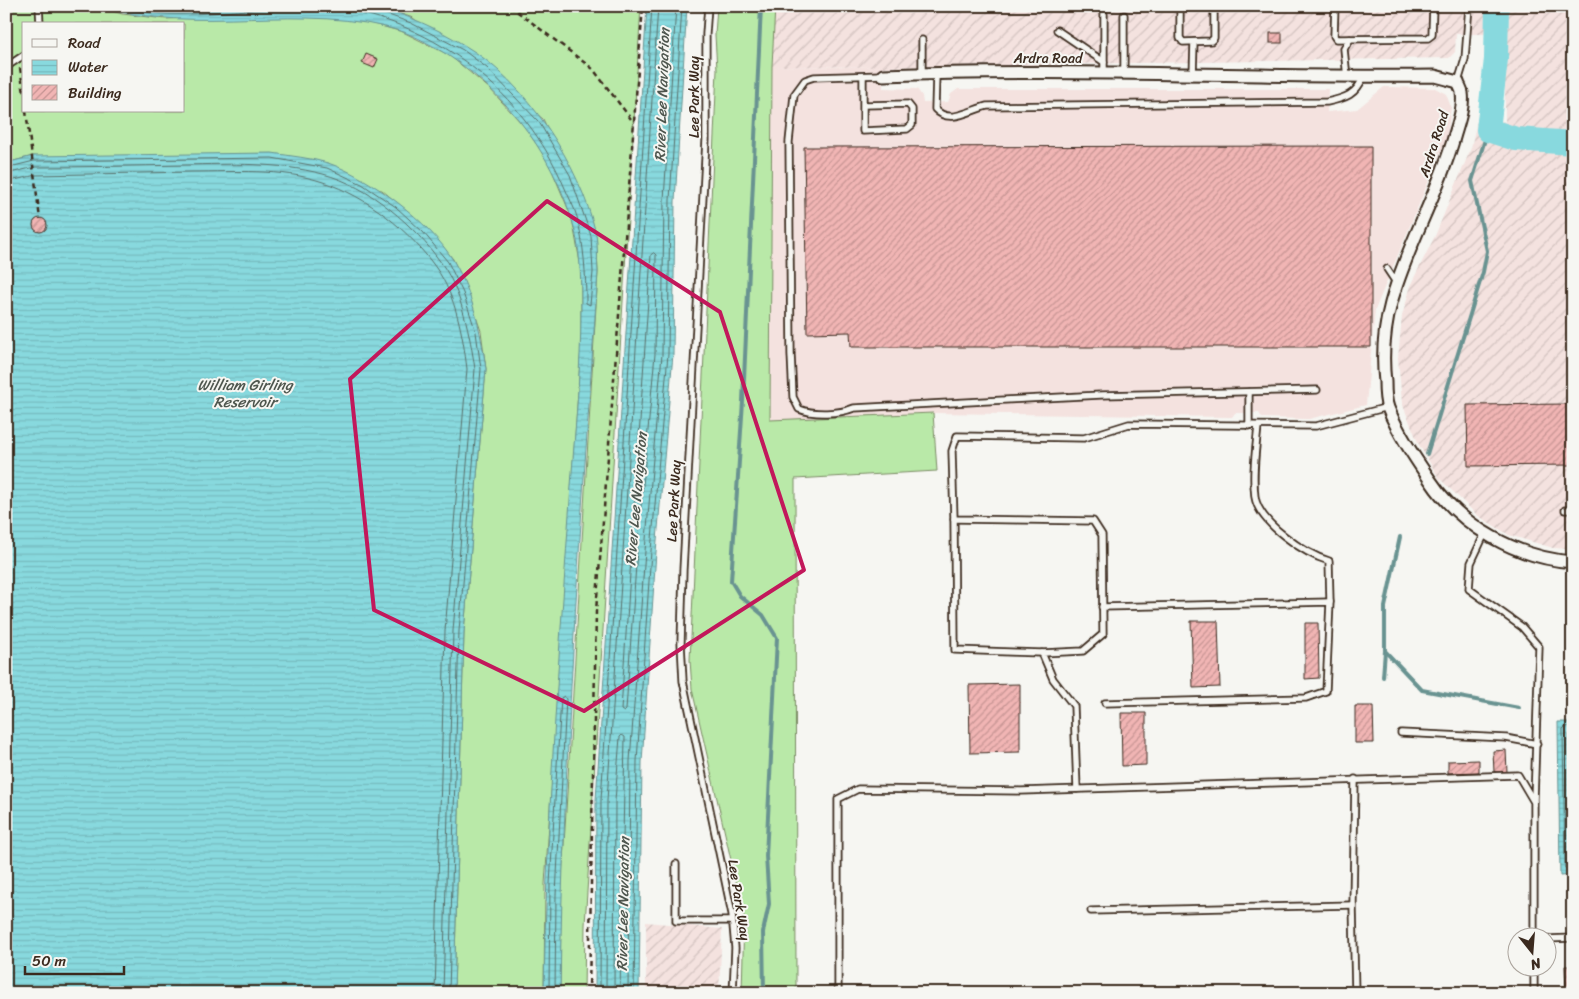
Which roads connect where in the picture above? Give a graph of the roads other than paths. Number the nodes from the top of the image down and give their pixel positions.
1 (39, 6) edge
2 (708, 6) edge
3 (1180, 6) edge
4 (1214, 6) edge
5 (1336, 6) edge
6 (1433, 6) edge
7 (1469, 6) edge
8 (1104, 14) dead end
9 (1124, 15) dead end
10 (40, 22) edge
11 (1057, 30) dead end
12 (1350, 39) junction
13 (922, 40) dead end
14 (1194, 42) junction
15 (22, 57) edge
16 (6, 67) edge
17 (1104, 68) junction
18 (1124, 73) junction
19 (922, 74) junction
20 (936, 74) junction
21 (883, 75) joint
22 (1193, 75) junction
23 (1364, 76) junction
24 (863, 77) junction
25 (1348, 77) junction
26 (1458, 82) junction
27 (864, 105) junction
28 (1387, 269) dead end
29 (1397, 284) junction
30 (1317, 390) dead end
31 (1249, 392) junction
32 (1388, 407) junction
33 (1249, 426) junction
34 (1258, 426) junction
35 (1565, 510) dead end
36 (1573, 510) edge
37 (954, 519) junction
38 (1485, 533) junction
39 (1573, 562) edge
40 (1330, 602) junction
41 (1102, 608) junction
42 (1042, 652) junction
43 (1105, 703) dead end
44 (1401, 733) dead end
45 (1537, 744) junction
46 (1355, 779) junction
47 (1077, 789) junction
48 (1534, 802) junction
49 (676, 864) dead end
50 (1353, 905) junction
51 (1091, 911) dead end
52 (732, 921) junction
53 (1534, 926) edge
54 (1573, 938) edge
55 (1556, 939) edge
56 (1534, 976) edge
57 (733, 993) edge
58 (838, 993) edge
59 (1355, 993) edge
60 (1534, 993) edge

1 - 10 lane
2 - 52 lane, Lee Park Way
3 - 14 lane
4 - 14 lane
5 - 12 lane
6 - 12 lane
7 - 26 lane
8 - 17 lane
9 - 18 lane
11 - 17 lane
12 - 25 lane
13 - 19 lane
14 - 22 lane
15 - 16 lane
17 - 18 street, Ardra Road
17 - 20 street, Ardra Road
18 - 22 street, Ardra Road
19 - 20 street, Ardra Road
19 - 21 street, Ardra Road
20 - 23 lane
21 - 24 lane
22 - 25 street, Ardra Road
23 - 25 street, Ardra Road
23 - 26 street, Ardra Road
24 - 27 lane
24 - 31 lane
26 - 29 street, Ardra Road
27 - 27 lane
28 - 29 lane
29 - 32 street, Ardra Road
30 - 31 lane
31 - 33 lane
32 - 34 lane
32 - 38 street, Ardra Road
33 - 34 lane
33 - 37 lane
34 - 40 lane
35 - 36 lane
37 - 41 lane
37 - 42 lane
38 - 39 street, Ardra Road
38 - 45 lane
40 - 41 lane
40 - 43 lane
41 - 42 lane
42 - 47 lane
44 - 45 lane
45 - 48 lane
46 - 47 lane
46 - 48 lane
46 - 50 lane
47 - 58 lane
48 - 53 lane
49 - 52 lane
50 - 51 lane
50 - 59 lane
52 - 57 lane, Lee Park Way
54 - 55 lane
56 - 60 lane

